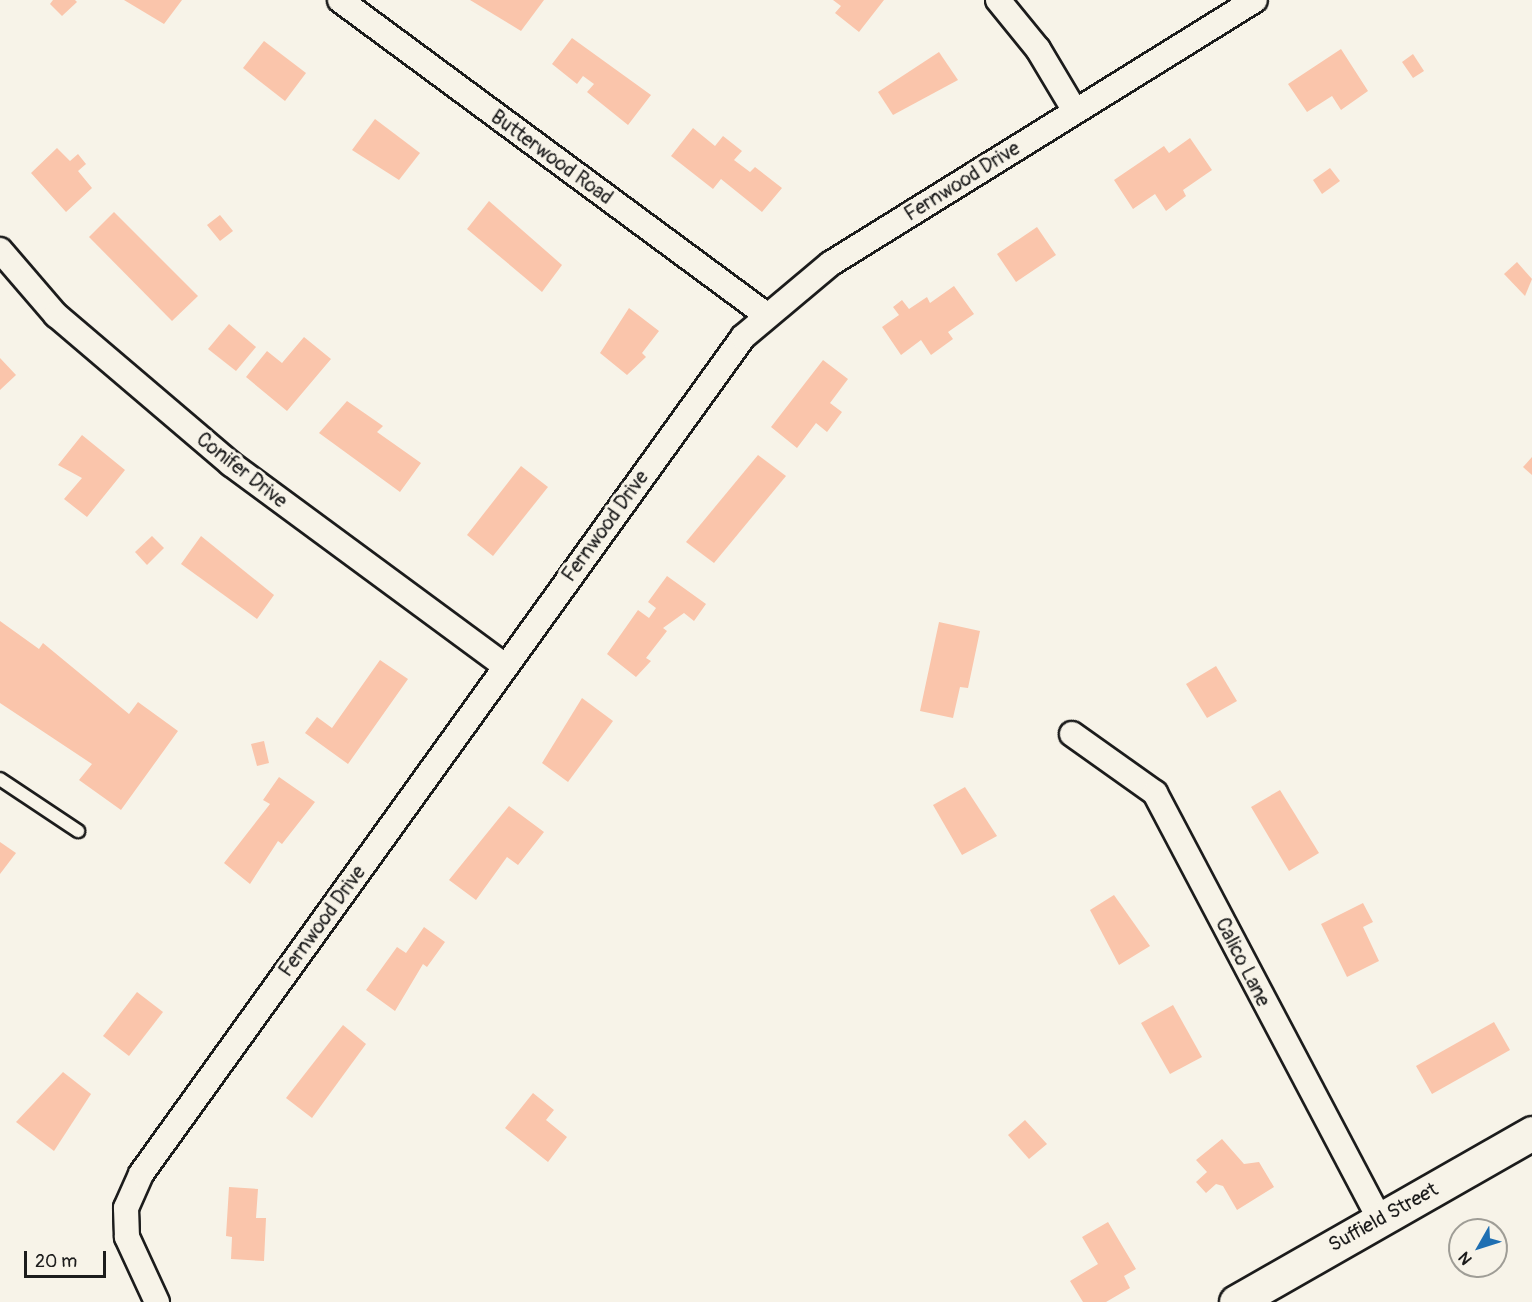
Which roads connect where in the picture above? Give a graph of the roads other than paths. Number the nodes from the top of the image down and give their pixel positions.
1 (340, 0) edge
2 (998, 0) edge
3 (1255, 0) edge
4 (1075, 111) junction
5 (0, 250) edge
6 (765, 314) junction
7 (505, 666) junction
8 (1072, 734) dead end
9 (0, 779) edge
10 (78, 831) dead end
11 (1532, 1133) edge
12 (1380, 1219) junction
13 (157, 1302) edge
14 (1236, 1302) edge

1 - 6 street, Butterwood Road
2 - 4 street
3 - 4 street, Fernwood Drive
4 - 6 street, Fernwood Drive
5 - 7 street, Conifer Drive
6 - 7 street, Fernwood Drive
7 - 13 street, Fernwood Drive
8 - 12 street, Calico Lane
9 - 10 lane
11 - 12 main road, Suffield Street
12 - 14 main road, Suffield Street

